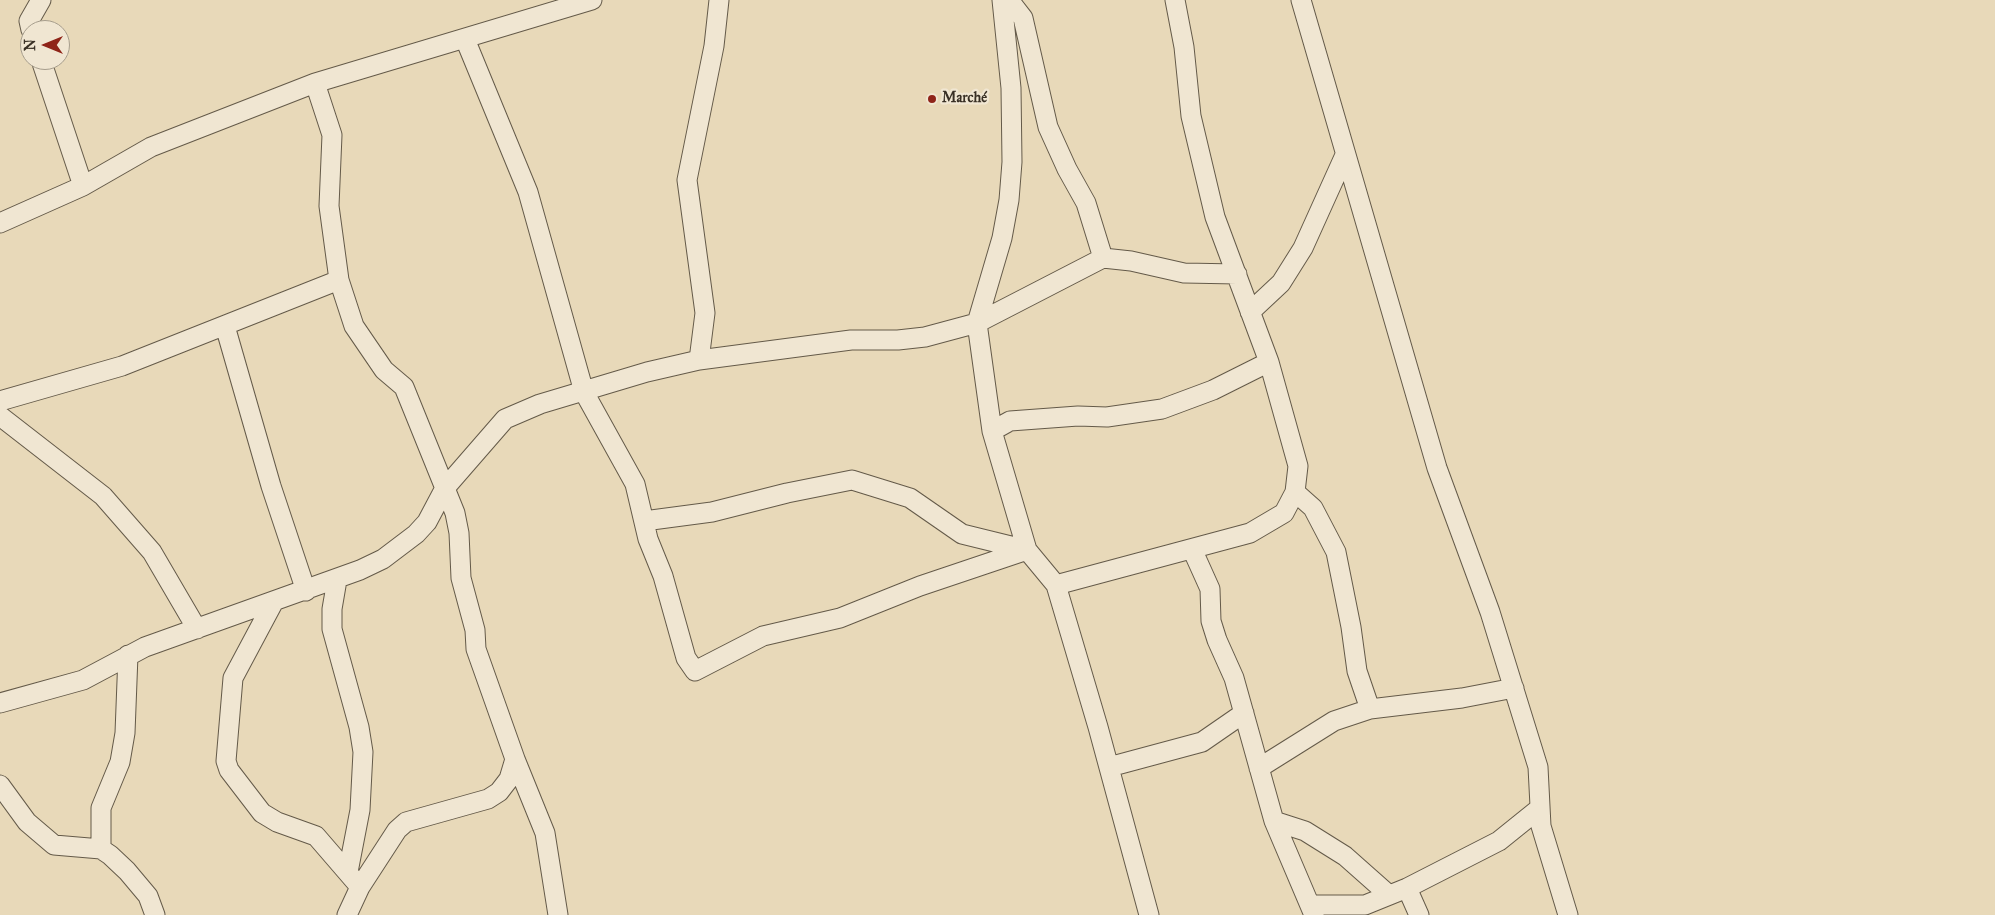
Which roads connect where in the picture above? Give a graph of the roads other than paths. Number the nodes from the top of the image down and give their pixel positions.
1 (41, 0) edge
2 (592, 0) edge
3 (719, 0) edge
4 (1002, 0) edge
5 (1009, 0) edge
6 (1175, 0) edge
7 (1301, 0) edge
8 (30, 20) edge
9 (465, 39) junction
10 (44, 70) edge
11 (315, 83) junction
12 (1345, 155) junction
13 (83, 186) junction
14 (0, 223) edge
15 (1103, 258) junction
16 (1237, 274) junction
17 (339, 280) junction
18 (1250, 312) junction
19 (977, 323) junction
20 (225, 326) junction
21 (699, 360) junction
22 (1269, 362) junction
23 (584, 392) junction
24 (0, 401) edge
25 (0, 416) edge
26 (992, 431) junction
27 (445, 488) junction
28 (1295, 492) junction
29 (644, 521) junction
30 (1192, 549) junction
31 (1027, 550) junction
32 (337, 580) junction
33 (1056, 585) junction
34 (306, 591) junction
35 (273, 603) junction
36 (197, 629) junction
37 (128, 655) junction
38 (1514, 688) junction
39 (0, 703) edge
40 (1370, 709) junction
41 (1244, 713) junction
42 (516, 759) junction
43 (1109, 767) junction
44 (1259, 768) junction
45 (0, 785) edge
46 (1540, 808) junction
47 (1274, 821) junction
48 (101, 849) junction
49 (348, 872) junction
50 (1407, 888) junction
51 (1389, 895) junction
52 (355, 905) edge
53 (1312, 910) edge
54 (155, 915) edge
55 (558, 915) edge
56 (1149, 915) edge
57 (1419, 915) edge
58 (1568, 915) edge

1 - 8 street
2 - 9 street
3 - 21 street
4 - 19 street
5 - 15 street
6 - 16 street
7 - 12 street
9 - 11 street
9 - 23 street
10 - 13 street
11 - 13 street
11 - 17 street
12 - 18 street
12 - 38 street
13 - 14 street
15 - 16 street
15 - 19 street
16 - 18 street
17 - 20 street
17 - 27 street
18 - 22 street
19 - 21 street
19 - 26 street
20 - 24 street
20 - 34 street
21 - 23 street
22 - 26 street
22 - 28 street
23 - 27 street
23 - 29 street
25 - 36 street
26 - 31 street
27 - 32 street
27 - 42 street
28 - 30 street
28 - 40 street
29 - 31 street
29 - 31 street
30 - 33 street
30 - 41 street
31 - 33 street
32 - 34 street
32 - 49 street
33 - 43 street
34 - 35 street
35 - 36 street
35 - 49 street
36 - 37 street
37 - 39 street
37 - 48 street
38 - 40 street
38 - 46 street
40 - 44 street
41 - 43 street
41 - 44 street
42 - 52 street
42 - 55 street
43 - 56 street
44 - 47 street
45 - 48 street
46 - 50 street
46 - 58 street
47 - 51 street
47 - 53 street
48 - 54 street
49 - 52 street
50 - 51 street
50 - 57 street
51 - 53 street

